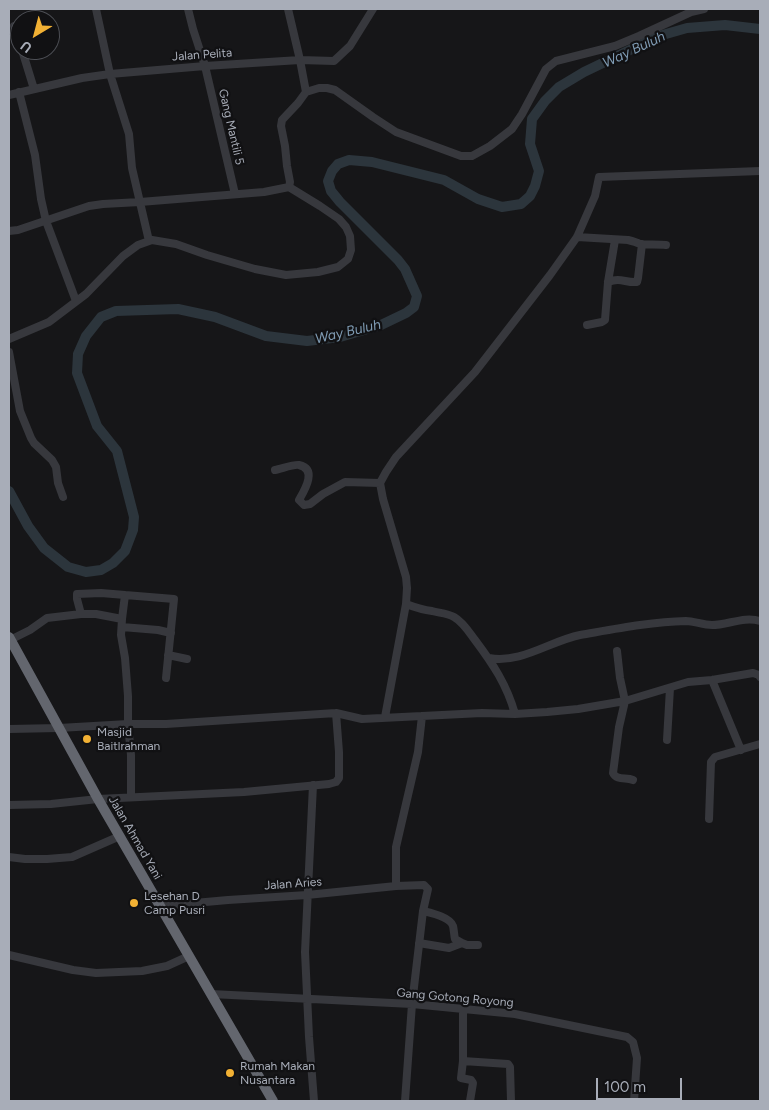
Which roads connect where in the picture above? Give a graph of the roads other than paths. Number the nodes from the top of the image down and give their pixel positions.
1 (96, 9) edge
2 (188, 9) edge
3 (288, 9) edge
4 (373, 9) edge
5 (704, 9) edge
6 (25, 60) edge
7 (300, 60) junction
8 (206, 66) junction
9 (110, 74) junction
10 (34, 89) junction
11 (19, 92) junction
12 (306, 92) junction
13 (9, 95) edge
14 (760, 171) edge
15 (289, 187) junction
16 (235, 194) junction
17 (140, 202) junction
18 (46, 221) junction
19 (9, 231) edge
20 (577, 237) junction
21 (615, 240) junction
22 (149, 241) junction
23 (642, 244) junction
24 (666, 246) dead end
25 (608, 282) junction
26 (76, 301) junction
27 (587, 324) dead end
28 (9, 339) edge
29 (9, 352) edge
30 (275, 470) dead end
31 (380, 483) junction
32 (63, 497) dead end
33 (125, 595) junction
34 (406, 604) junction
35 (81, 614) junction
36 (760, 621) edge
37 (122, 623) junction
38 (171, 633) junction
39 (10, 638) edge
40 (617, 651) dead end
41 (13, 652) edge
42 (168, 655) junction
43 (489, 658) junction
44 (187, 659) dead end
45 (760, 676) edge
46 (166, 678) dead end
47 (712, 680) junction
48 (670, 688) junction
49 (625, 702) junction
50 (336, 713) junction
51 (515, 714) junction
52 (422, 716) junction
53 (385, 717) junction
54 (128, 724) junction
55 (60, 728) junction
56 (9, 729) edge
57 (667, 740) dead end
58 (760, 744) edge
59 (741, 750) junction
60 (633, 780) dead end
61 (313, 785) junction
62 (131, 797) junction
63 (98, 799) junction
64 (9, 805) edge
65 (708, 819) dead end
66 (120, 836) junction
67 (9, 857) edge
68 (396, 886) junction
69 (307, 896) junction
70 (160, 906) junction
71 (423, 911) junction
72 (419, 943) junction
73 (462, 943) junction
74 (478, 945) dead end
75 (9, 955) edge
76 (189, 956) junction
77 (211, 994) junction
78 (306, 1000) junction
79 (412, 1004) junction
80 (463, 1010) junction
81 (463, 1061) junction
82 (273, 1101) edge
83 (314, 1101) edge
84 (405, 1101) edge
85 (470, 1101) edge
86 (511, 1101) edge
87 (634, 1101) edge

1 - 9 street
2 - 8 street, Gang Mantili 5
3 - 7 street
4 - 7 street, Jalan Pelita
5 - 12 street
6 - 10 street
7 - 8 street, Jalan Pelita
7 - 12 street
8 - 9 street, Jalan Pelita
8 - 16 street, Gang Mantili 5
9 - 10 street, Jalan Pelita
9 - 17 street
10 - 11 street, Jalan Pelita
11 - 13 street, Jalan Pelita
11 - 18 street
12 - 15 street
14 - 20 street
15 - 16 street
15 - 22 street
16 - 17 street
17 - 18 street
17 - 22 street
18 - 19 street
18 - 26 street
20 - 21 street
20 - 31 street
21 - 23 street
21 - 25 street
22 - 26 street
23 - 24 street
23 - 25 street
25 - 27 street
26 - 28 street
29 - 32 street
30 - 31 street
31 - 34 street
33 - 35 street
33 - 37 street
33 - 38 street
34 - 43 street
34 - 53 street
35 - 37 street
35 - 39 street
36 - 43 street
37 - 38 street
37 - 54 street
38 - 42 street
39 - 41 highway, Jalan Ahmad Yani
40 - 49 street
41 - 55 highway, Jalan Ahmad Yani
42 - 44 street
42 - 46 street
43 - 51 street
45 - 47 street
47 - 48 street
47 - 59 street
48 - 49 street
48 - 57 street
49 - 51 street
49 - 60 street
50 - 53 street
50 - 54 street
50 - 61 street
51 - 52 street
52 - 53 street
52 - 68 street
54 - 55 street
54 - 62 street
55 - 56 street
55 - 63 highway, Jalan Ahmad Yani
58 - 59 street
59 - 65 street
61 - 62 street
61 - 69 street
62 - 63 street
63 - 64 street
63 - 66 highway, Jalan Ahmad Yani
66 - 67 street
66 - 70 highway, Jalan Ahmad Yani
68 - 69 street, Jalan Aries
68 - 71 street, Jalan Aries
69 - 70 street, Jalan Aries
69 - 78 street
70 - 76 highway, Jalan Ahmad Yani
71 - 72 street
71 - 73 street
72 - 73 street
72 - 79 street
73 - 74 street
75 - 76 street
76 - 77 highway, Jalan Ahmad Yani
77 - 78 street, Gang Gotong Royong
77 - 82 highway, Jalan Ahmad Yani
78 - 79 street, Gang Gotong Royong
78 - 83 street
79 - 80 street, Gang Gotong Royong
79 - 84 street
80 - 81 street
80 - 87 street, Gang Gotong Royong
81 - 85 street
81 - 86 street

